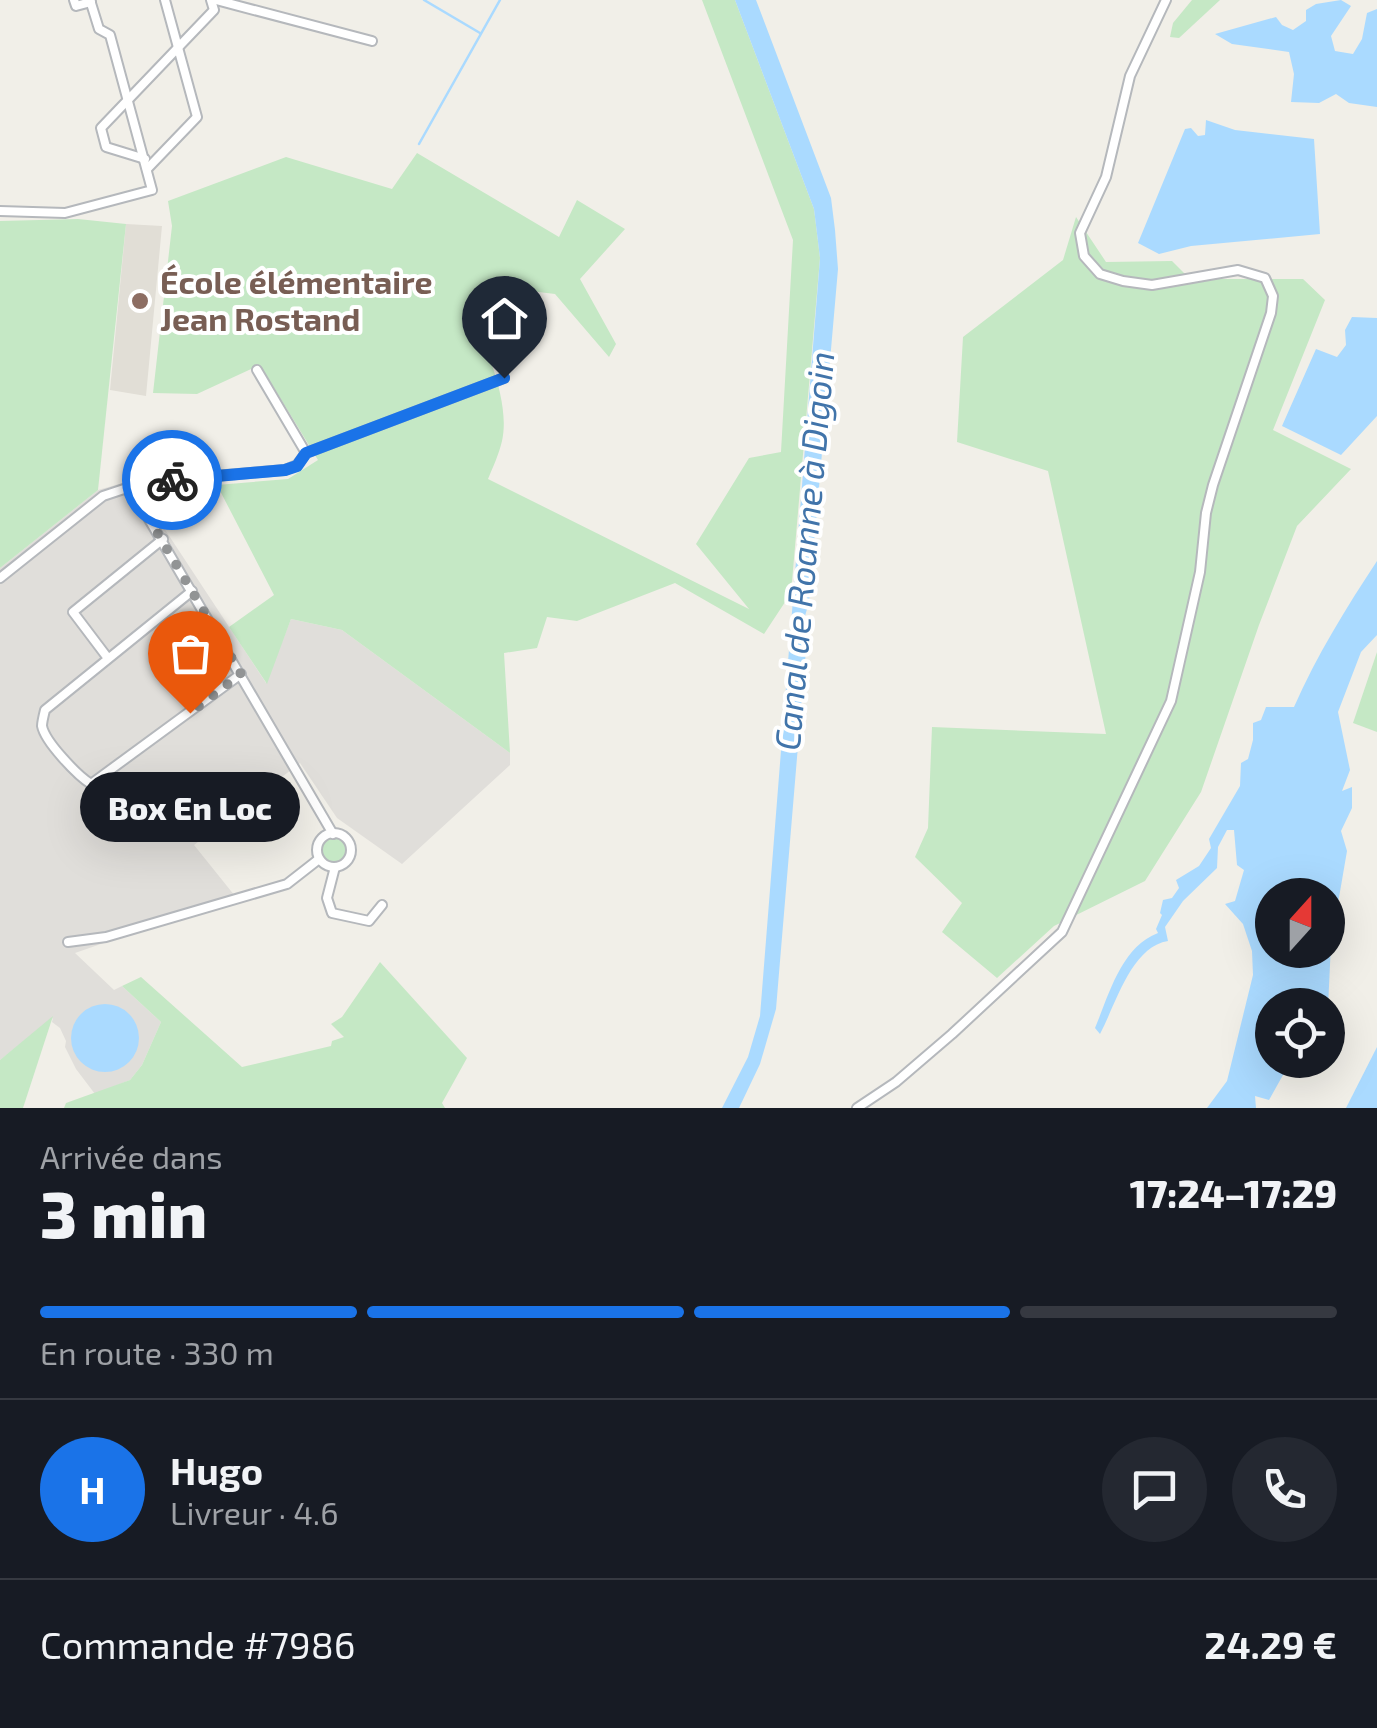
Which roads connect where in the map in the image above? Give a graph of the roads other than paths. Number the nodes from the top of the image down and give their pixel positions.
1 (74, 0) edge
2 (165, 0) edge
3 (214, 0) edge
4 (1166, 0) edge
5 (90, 1) edge
6 (372, 41) dead end
7 (178, 48) junction
8 (128, 100) junction
9 (144, 158) junction
10 (147, 169) junction
11 (0, 212) edge
12 (257, 370) dead end
13 (504, 378) dead end
14 (306, 453) junction
15 (133, 492) junction
16 (164, 539) junction
17 (0, 578) edge
18 (192, 591) junction
19 (108, 657) junction
20 (241, 674) junction
21 (333, 834) junction
22 (319, 858) junction
23 (334, 867) junction
24 (382, 905) dead end
25 (68, 942) dead end
26 (857, 1108) edge

1 - 5 street
2 - 7 street
3 - 6 street
3 - 7 street
4 - 26 street
5 - 8 street
7 - 8 street
7 - 10 street
8 - 9 street
8 - 9 street
9 - 10 street
10 - 11 street
12 - 14 street
13 - 14 street
14 - 15 street
15 - 16 street
15 - 17 street
16 - 18 street
16 - 19 street
18 - 19 street
18 - 20 street
19 - 20 street
20 - 21 street
21 - 22 street
21 - 23 street
22 - 23 street
22 - 25 street
23 - 24 street

